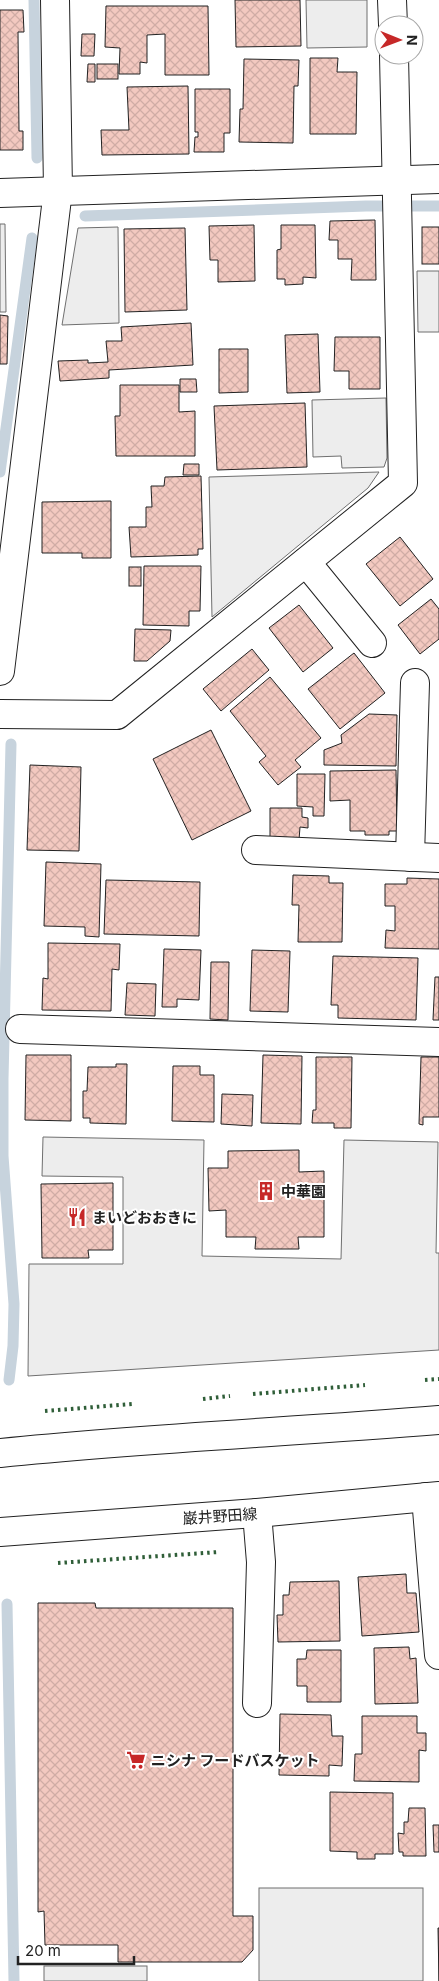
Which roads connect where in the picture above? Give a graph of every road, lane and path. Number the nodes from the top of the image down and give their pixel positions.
1 (55, 0) edge
2 (392, 0) edge
3 (393, 15) edge
4 (394, 65) edge
5 (439, 179) edge
6 (58, 190) junction
7 (0, 193) edge
8 (398, 197) junction
9 (306, 562) junction
10 (372, 643) dead end
11 (0, 671) edge
12 (415, 683) dead end
13 (0, 714) edge
14 (256, 850) dead end
15 (410, 856) junction
16 (439, 858) edge
17 (20, 1029) dead end
18 (439, 1042) edge
19 (439, 1420) edge
20 (0, 1453) edge
21 (433, 1497) edge
22 (257, 1513) junction
23 (0, 1532) edge
24 (439, 1655) edge
25 (257, 1703) dead end

1 - 6 street
2 - 3 street
4 - 8 street
5 - 8 street
6 - 7 street
6 - 8 street
6 - 11 street
8 - 9 street
9 - 10 street
9 - 13 street
12 - 15 street
14 - 15 street
15 - 16 street
17 - 18 street
19 - 20 street
21 - 22 street, 巌井野田線
21 - 24 street
22 - 23 street, 巌井野田線
22 - 25 street

